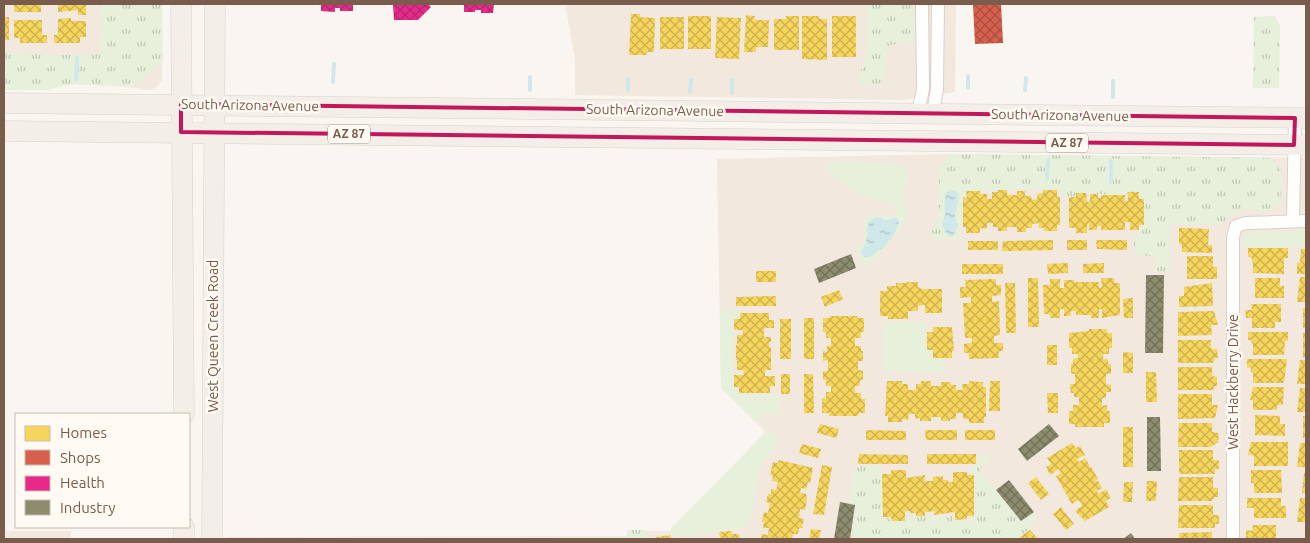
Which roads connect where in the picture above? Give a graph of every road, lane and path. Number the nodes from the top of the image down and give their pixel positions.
1 (181, 4) edge
2 (215, 4) edge
3 (922, 4) edge
4 (938, 4) edge
5 (4, 103) edge
6 (181, 104) junction
7 (215, 105) junction
8 (562, 109) junction
9 (925, 113) junction
10 (1301, 118) edge
11 (4, 132) edge
12 (181, 132) junction
13 (215, 133) junction
14 (561, 137) junction
15 (1300, 145) edge
16 (1300, 221) edge
17 (184, 413) edge
18 (212, 539) edge
19 (1233, 539) edge

1 - 6 main road
2 - 7 main road, West Queen Creek Road
3 - 9 street
4 - 9 street
5 - 6 main road, South Arizona Avenue / AZ 87
6 - 7 main road, South Arizona Avenue / AZ 87
6 - 12 main road
7 - 8 main road, South Arizona Avenue / AZ 87
7 - 13 main road, West Queen Creek Road
8 - 9 main road, South Arizona Avenue / AZ 87
8 - 14 main road
9 - 10 main road, South Arizona Avenue / AZ 87
10 - 15 street
11 - 12 main road, South Arizona Avenue / AZ 87
12 - 13 main road, South Arizona Avenue / AZ 87
12 - 17 main road
13 - 14 main road, South Arizona Avenue / AZ 87
13 - 18 main road, West Queen Creek Road
14 - 15 main road, South Arizona Avenue / AZ 87
15 - 16 street
16 - 19 street, West Hackberry Drive

